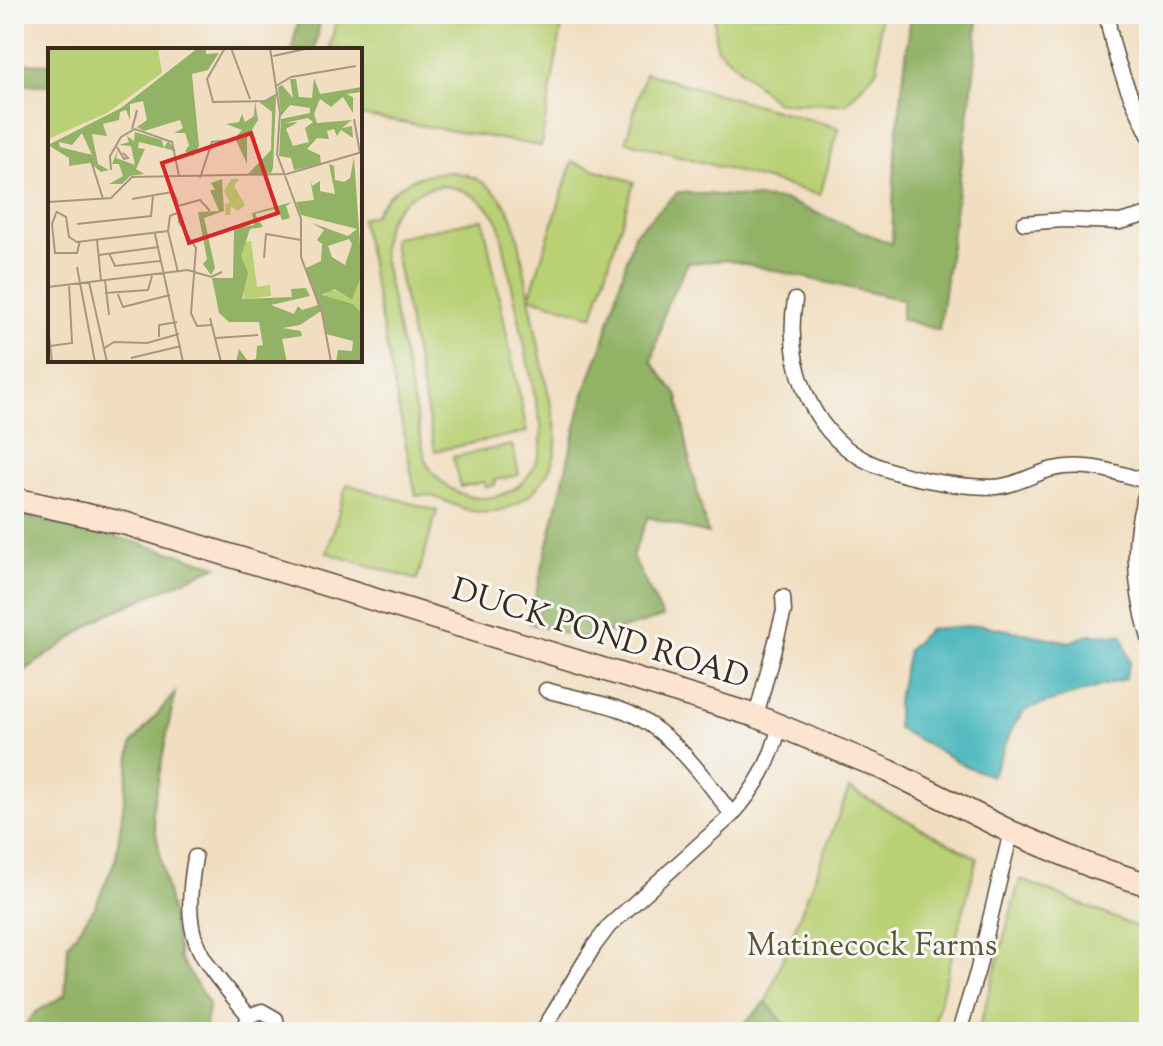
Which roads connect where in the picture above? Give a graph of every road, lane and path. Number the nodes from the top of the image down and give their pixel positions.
1 (1107, 14) edge
2 (1149, 135) edge
3 (1149, 214) edge
4 (1024, 223) dead end
5 (795, 300) dead end
6 (1149, 484) edge
7 (14, 499) edge
8 (783, 597) dead end
9 (1149, 638) edge
10 (546, 690) dead end
11 (756, 716) junction
12 (780, 725) junction
13 (732, 815) junction
14 (1011, 832) junction
15 (195, 857) dead end
16 (1149, 885) edge
17 (249, 1016) junction
18 (243, 1032) edge
19 (278, 1032) edge
20 (542, 1032) edge
21 (959, 1032) edge

1 - 2 street
3 - 4 street
5 - 6 street
6 - 9 street
7 - 11 street, DUCK POND ROAD
8 - 11 street
10 - 13 street
11 - 12 street, DUCK POND ROAD
12 - 13 street
12 - 14 street, DUCK POND ROAD
13 - 20 street
14 - 16 street, DUCK POND ROAD
14 - 21 street
15 - 17 street
17 - 18 street
17 - 19 street

